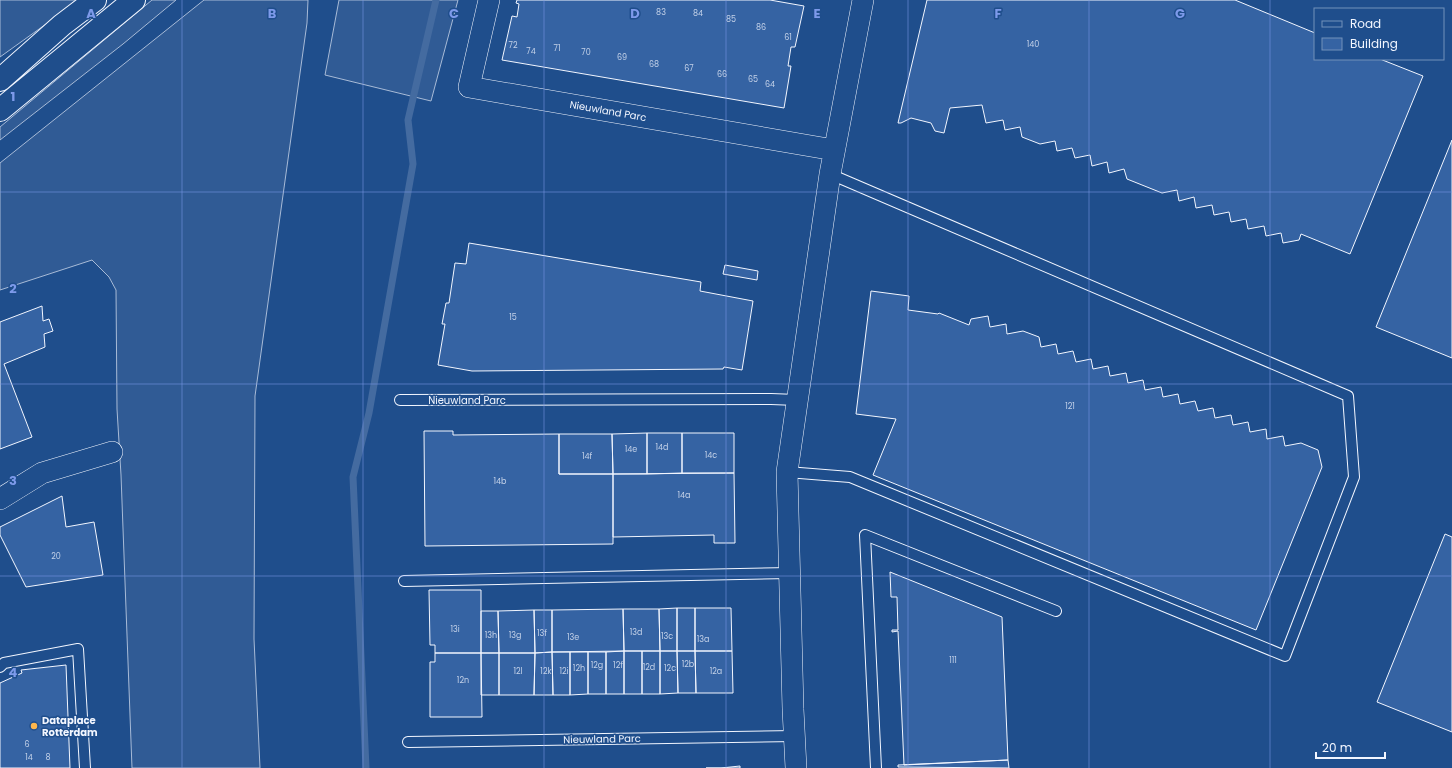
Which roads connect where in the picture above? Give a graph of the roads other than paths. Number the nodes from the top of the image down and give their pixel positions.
1 (95, 0) edge
2 (134, 0) edge
3 (489, 0) edge
4 (863, 0) edge
5 (0, 80) edge
6 (0, 110) edge
7 (834, 150) junction
8 (830, 174) junction
9 (400, 400) dead end
10 (797, 400) junction
11 (112, 452) dead end
12 (787, 472) junction
13 (0, 499) edge
14 (790, 573) junction
15 (404, 581) dead end
16 (1056, 611) dead end
17 (0, 666) edge
18 (795, 736) junction
19 (408, 742) dead end
20 (85, 768) edge
21 (796, 768) edge
22 (876, 768) edge

1 - 5 main road
2 - 6 main road
3 - 7 street, Nieuwland Parc
4 - 7 street
7 - 8 street
8 - 10 street
8 - 12 lane
9 - 10 lane, Nieuwland Parc
10 - 12 street
11 - 13 street
12 - 14 street
14 - 15 lane
14 - 18 street
16 - 22 lane
17 - 20 lane
18 - 19 lane, Nieuwland Parc
18 - 21 street

